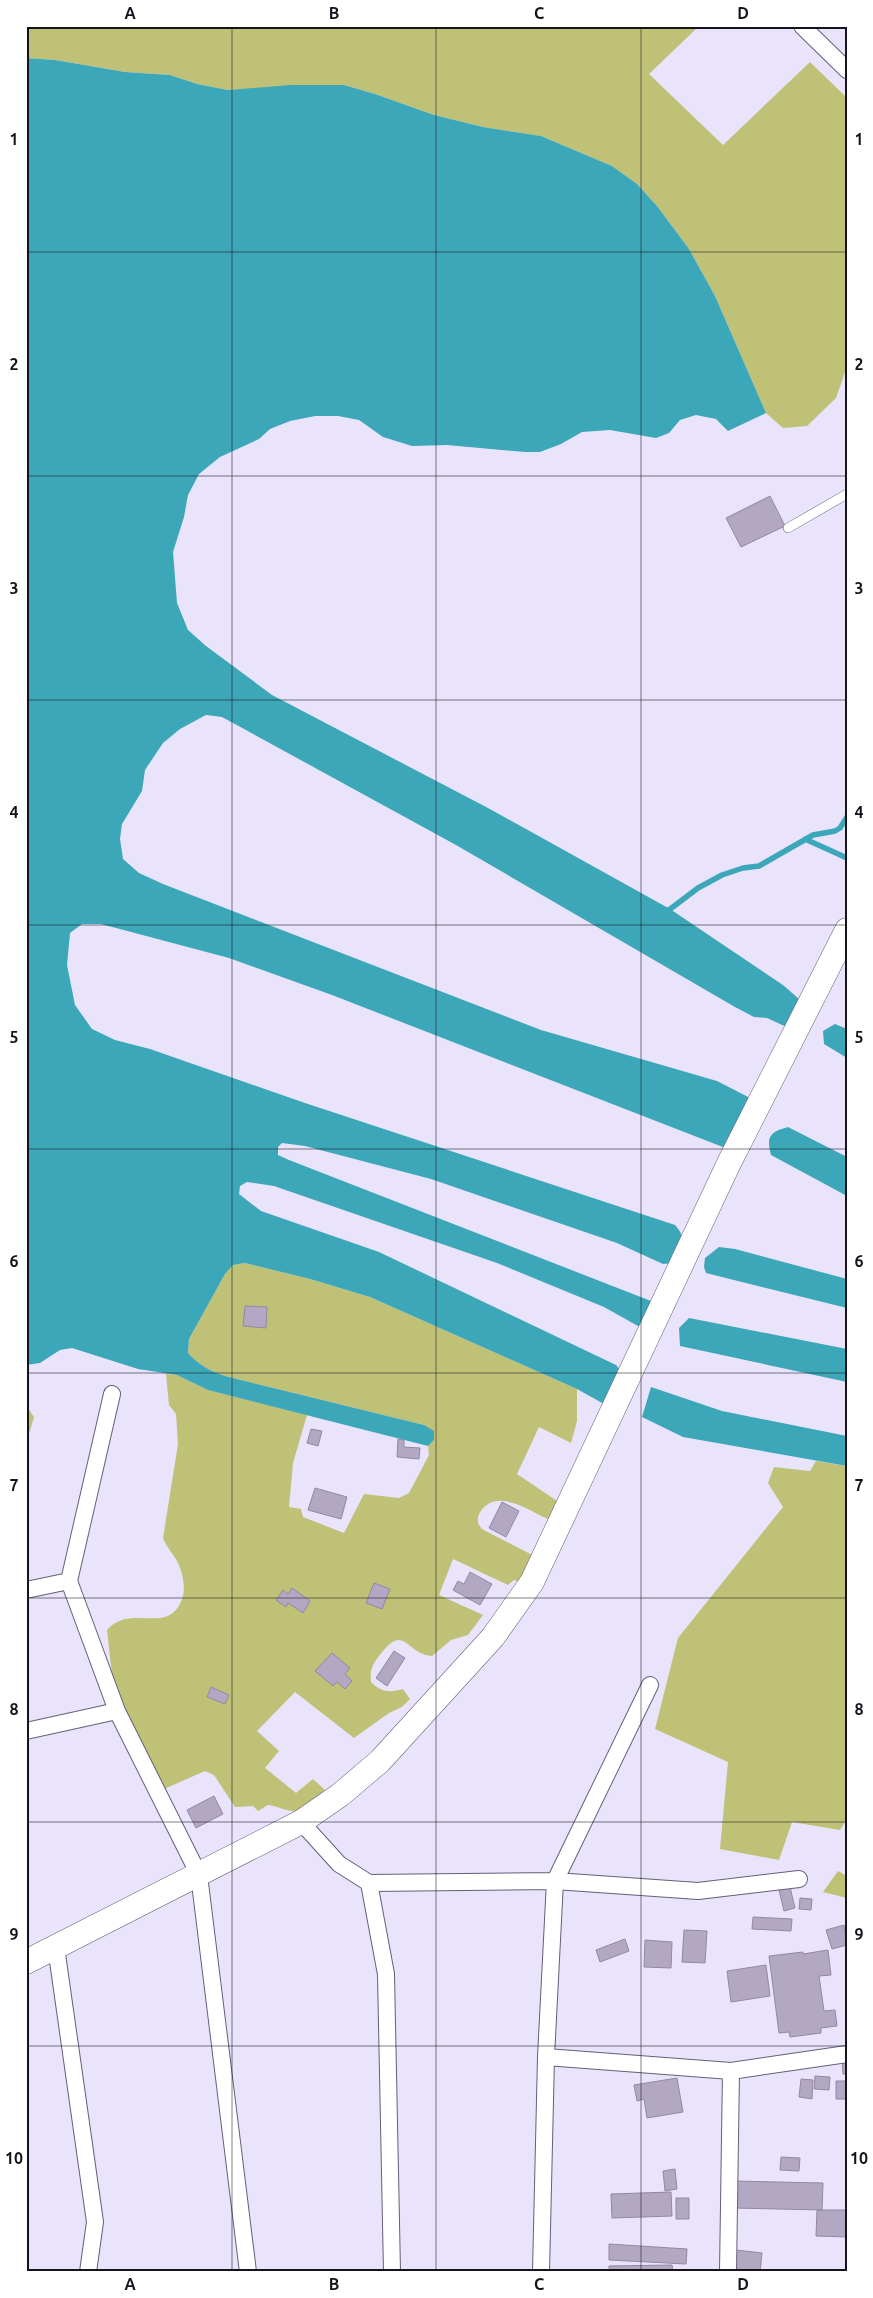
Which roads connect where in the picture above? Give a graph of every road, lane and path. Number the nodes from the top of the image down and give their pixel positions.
1 (802, 26) edge
2 (847, 70) edge
3 (847, 494) edge
4 (788, 528) dead end
5 (847, 930) edge
6 (112, 1394) dead end
7 (69, 1581) junction
8 (26, 1590) edge
9 (650, 1685) dead end
10 (117, 1711) junction
11 (26, 1731) edge
12 (301, 1822) junction
13 (200, 1875) junction
14 (799, 1879) dead end
15 (555, 1881) junction
16 (369, 1882) junction
17 (56, 1947) junction
18 (26, 1962) edge
19 (847, 2054) edge
20 (546, 2057) junction
21 (731, 2071) junction
22 (88, 2272) edge
23 (248, 2272) edge
24 (392, 2272) edge
25 (541, 2272) edge
26 (728, 2272) edge

1 - 2 street
3 - 4 lane
5 - 12 street
6 - 7 street
7 - 8 street
7 - 10 street
9 - 15 street
10 - 11 street
10 - 13 street
12 - 13 street
12 - 16 street
13 - 17 street
13 - 23 street
14 - 15 street
15 - 16 street
15 - 20 street
16 - 24 street
17 - 18 street
17 - 22 street
19 - 21 street
20 - 21 street
20 - 25 street
21 - 26 street

